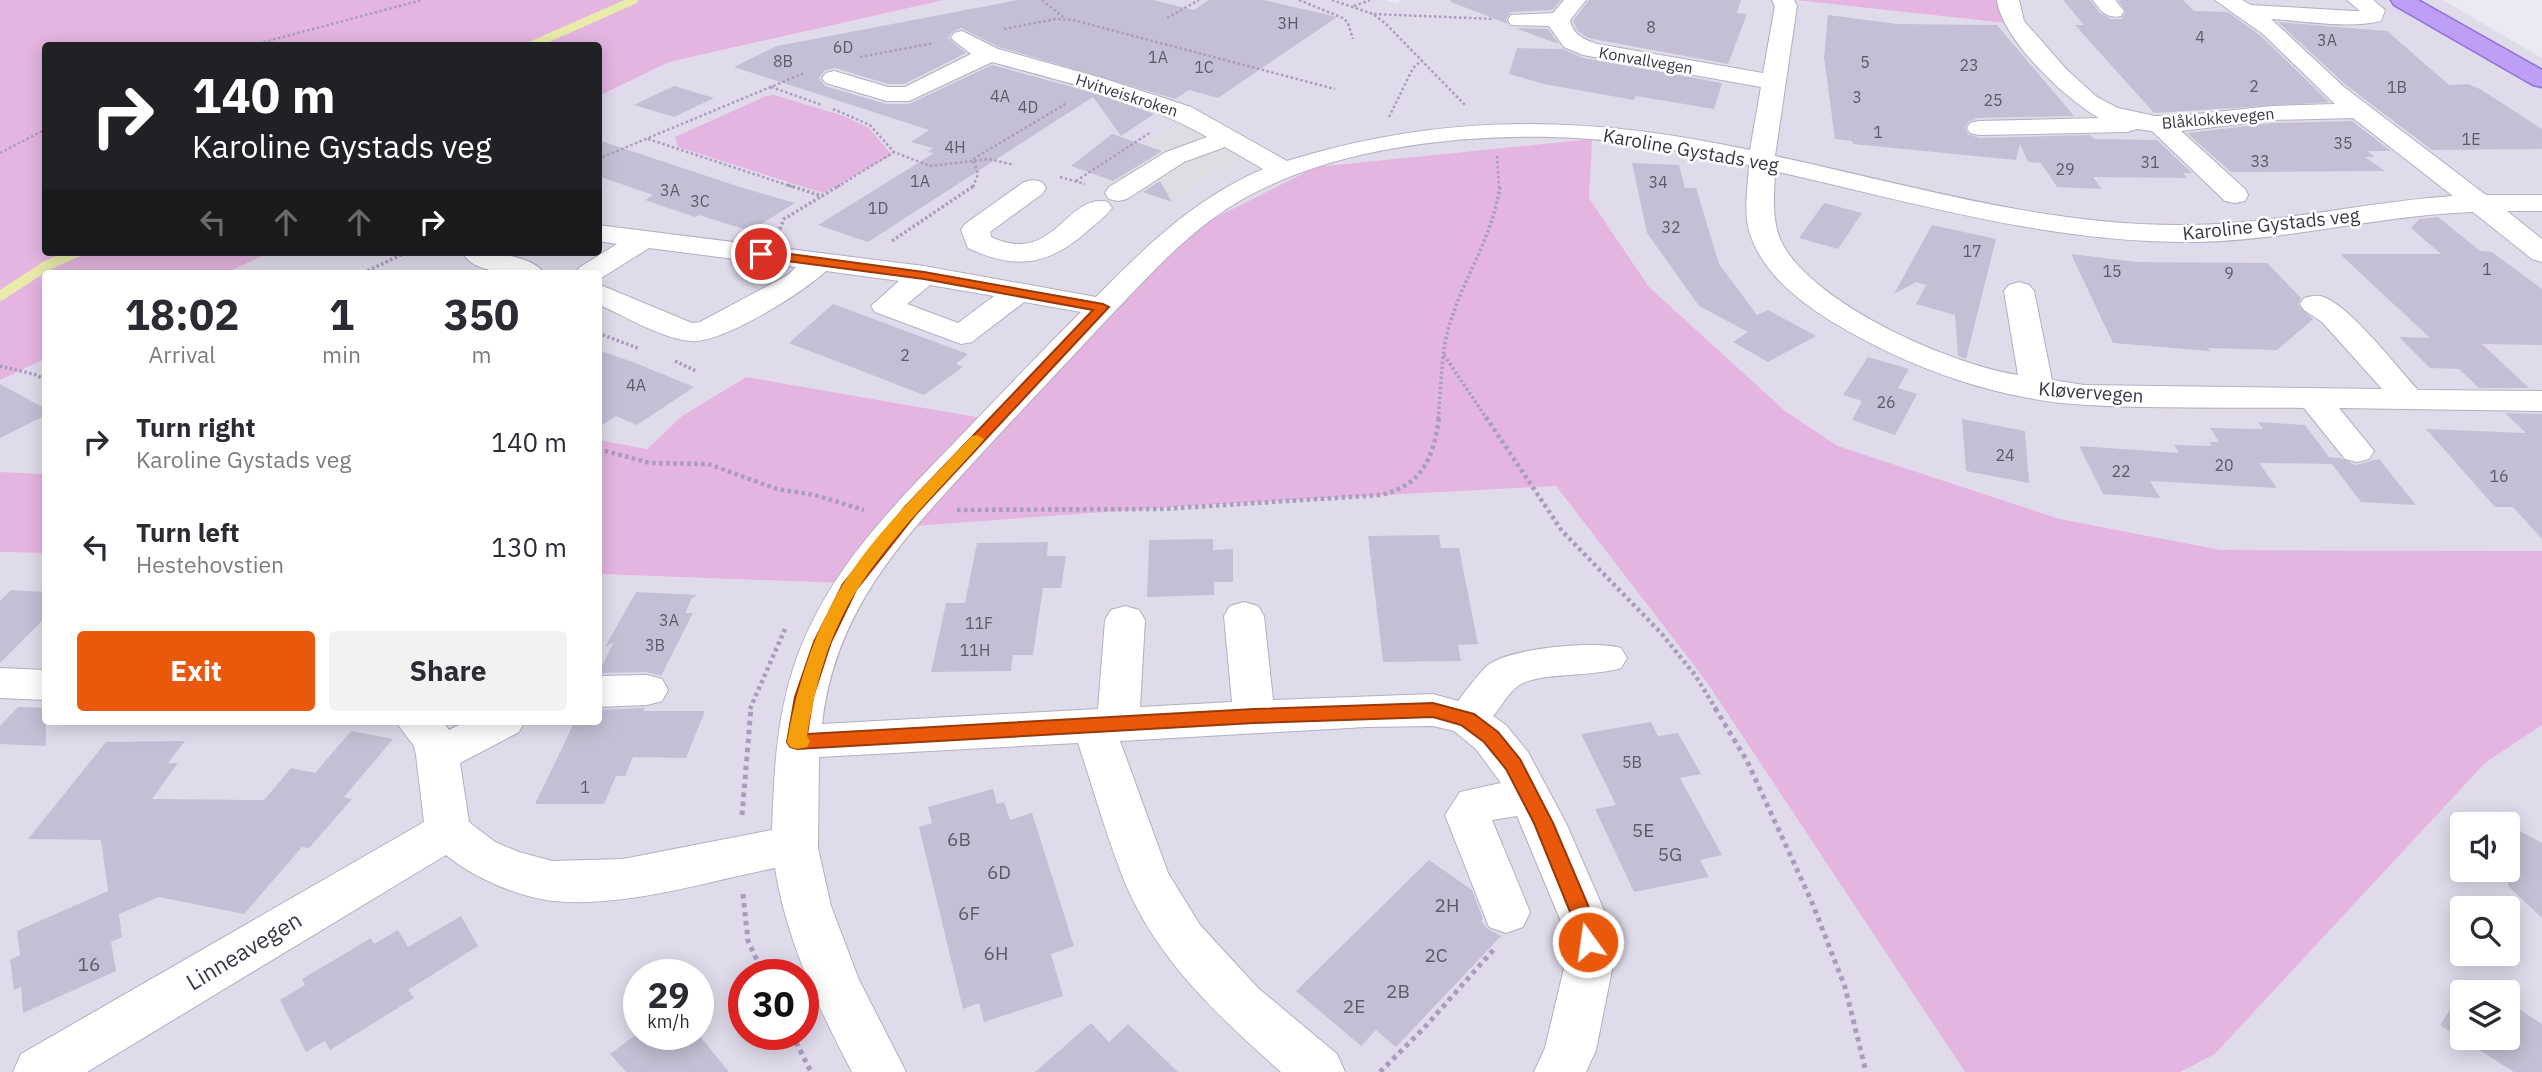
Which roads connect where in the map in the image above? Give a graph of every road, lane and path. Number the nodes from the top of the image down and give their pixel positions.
1 (422, 0) edge
2 (1042, 0) edge
3 (1199, 0) edge
4 (1299, 0) edge
5 (1332, 0) edge
6 (1370, 0) edge
7 (1575, 0) edge
8 (1783, 0) edge
9 (2008, 0) edge
10 (2226, 0) edge
11 (2358, 0) edge
12 (2402, 0) edge
13 (1353, 6) junction
14 (2248, 11) junction
15 (1373, 14) junction
16 (1064, 18) dead end
17 (1167, 18) dead end
18 (1559, 19) junction
19 (1519, 20) joint
20 (962, 37) dead end
21 (1353, 39) dead end
22 (264, 42) edge
23 (990, 54) junction
24 (1422, 60) junction
25 (834, 78) dead end
26 (2542, 80) edge
27 (1773, 82) junction
28 (770, 87) dead end
29 (1073, 99) dead end
30 (1467, 106) dead end
31 (1182, 111) junction
32 (2357, 111) junction
33 (2148, 122) junction
34 (1389, 124) dead end
35 (1979, 128) dead end
36 (42, 131) edge
37 (1229, 137) junction
38 (648, 139) dead end
39 (1495, 150) dead end
40 (894, 152) junction
41 (0, 153) edge
42 (973, 159) junction
43 (1764, 162) junction
44 (1014, 165) dead end
45 (1285, 171) junction
46 (1042, 181) joint
47 (1075, 182) junction
48 (2235, 195) dead end
49 (822, 196) junction
50 (1108, 201) junction
51 (2481, 203) junction
52 (2542, 203) edge
53 (602, 234) edge
54 (643, 239) junction
55 (996, 252) junction
56 (2542, 253) edge
57 (399, 256) edge
58 (481, 256) edge
59 (784, 257) junction
60 (819, 261) junction
61 (862, 267) junction
62 (369, 270) edge
63 (520, 270) edge
64 (595, 270) edge
65 (924, 275) junction
66 (962, 282) junction
67 (1020, 291) junction
68 (2020, 291) dead end
69 (602, 295) edge
70 (2315, 304) dead end
71 (1103, 307) junction
72 (1444, 355) junction
73 (0, 366) edge
74 (42, 379) edge
75 (2037, 389) junction
76 (2313, 398) junction
77 (2409, 399) junction
78 (2542, 401) edge
79 (602, 450) edge
80 (2357, 451) dead end
81 (911, 510) junction
82 (860, 522) dead end
83 (1244, 616) dead end
84 (1125, 620) dead end
85 (787, 625) dead end
86 (1606, 659) dead end
87 (0, 683) edge
88 (42, 685) edge
89 (647, 690) dead end
90 (602, 692) edge
91 (1254, 716) junction
92 (1467, 719) junction
93 (486, 725) edge
94 (1106, 726) junction
95 (427, 738) edge
96 (797, 742) junction
97 (1530, 796) junction
98 (448, 831) junction
99 (795, 845) junction
100 (740, 856) junction
101 (1506, 912) joint
102 (756, 959) edge
103 (800, 1050) edge
104 (39, 1072) edge
105 (811, 1072) edge
106 (880, 1072) edge
107 (1319, 1072) edge
108 (1380, 1072) edge
109 (1560, 1072) edge
110 (1866, 1072) edge

1 - 22 path
2 - 16 path
3 - 17 path
4 - 21 path
5 - 13 path
6 - 13 path
7 - 18 street
8 - 27 street
9 - 33 street, Blåklokkevegen
10 - 14 street
11 - 14 street
12 - 26 main road
13 - 15 path
14 - 32 street
15 - 19 path
15 - 24 path
18 - 19 street
18 - 27 street, Konvallvegen
20 - 23 street, Hvitveiskroken
23 - 25 street
23 - 31 street, Hvitveiskroken
24 - 30 path
24 - 34 path
27 - 43 street
28 - 40 path
29 - 42 path
31 - 37 street, Hvitveiskroken
31 - 47 path
32 - 33 street, Blåklokkevegen
32 - 51 street
33 - 35 street
33 - 48 street
36 - 41 path
37 - 45 street, Hvitveiskroken
37 - 50 street
38 - 49 path
39 - 72 path
40 - 42 path
40 - 49 path
42 - 44 path
42 - 61 path
43 - 45 street, Karoline Gystads veg
43 - 51 street, Karoline Gystads veg
43 - 75 street, Kløvervegen
45 - 71 street, Karoline Gystads veg
46 - 47 path
46 - 55 street
47 - 50 path
49 - 59 path
50 - 55 street
51 - 52 street, Karoline Gystads veg
51 - 56 street
53 - 54 street
54 - 59 street
54 - 64 street
55 - 66 street
57 - 62 path
58 - 63 street
59 - 60 street
60 - 61 street
60 - 69 street
61 - 65 street
65 - 66 street
65 - 67 street
66 - 67 street
67 - 71 street
68 - 75 street
70 - 77 street
71 - 81 street, Karoline Gystads veg
72 - 81 path
72 - 110 path
73 - 74 path
75 - 76 street, Kløvervegen
76 - 77 street, Kløvervegen
76 - 80 street
77 - 78 street, Kløvervegen
79 - 82 path
81 - 96 street, Karoline Gystads veg
83 - 91 street
84 - 94 street
85 - 100 path
86 - 92 street
87 - 88 street
89 - 90 street
91 - 92 street
91 - 94 street
92 - 97 street
93 - 95 street
94 - 96 street
94 - 107 street
95 - 98 street
96 - 99 street, Karoline Gystads veg
97 - 101 street
97 - 109 street
98 - 100 street
98 - 104 street, Linneavegen
99 - 100 street
99 - 106 street, Karoline Gystads veg
100 - 102 path
101 - 108 path
103 - 105 path

